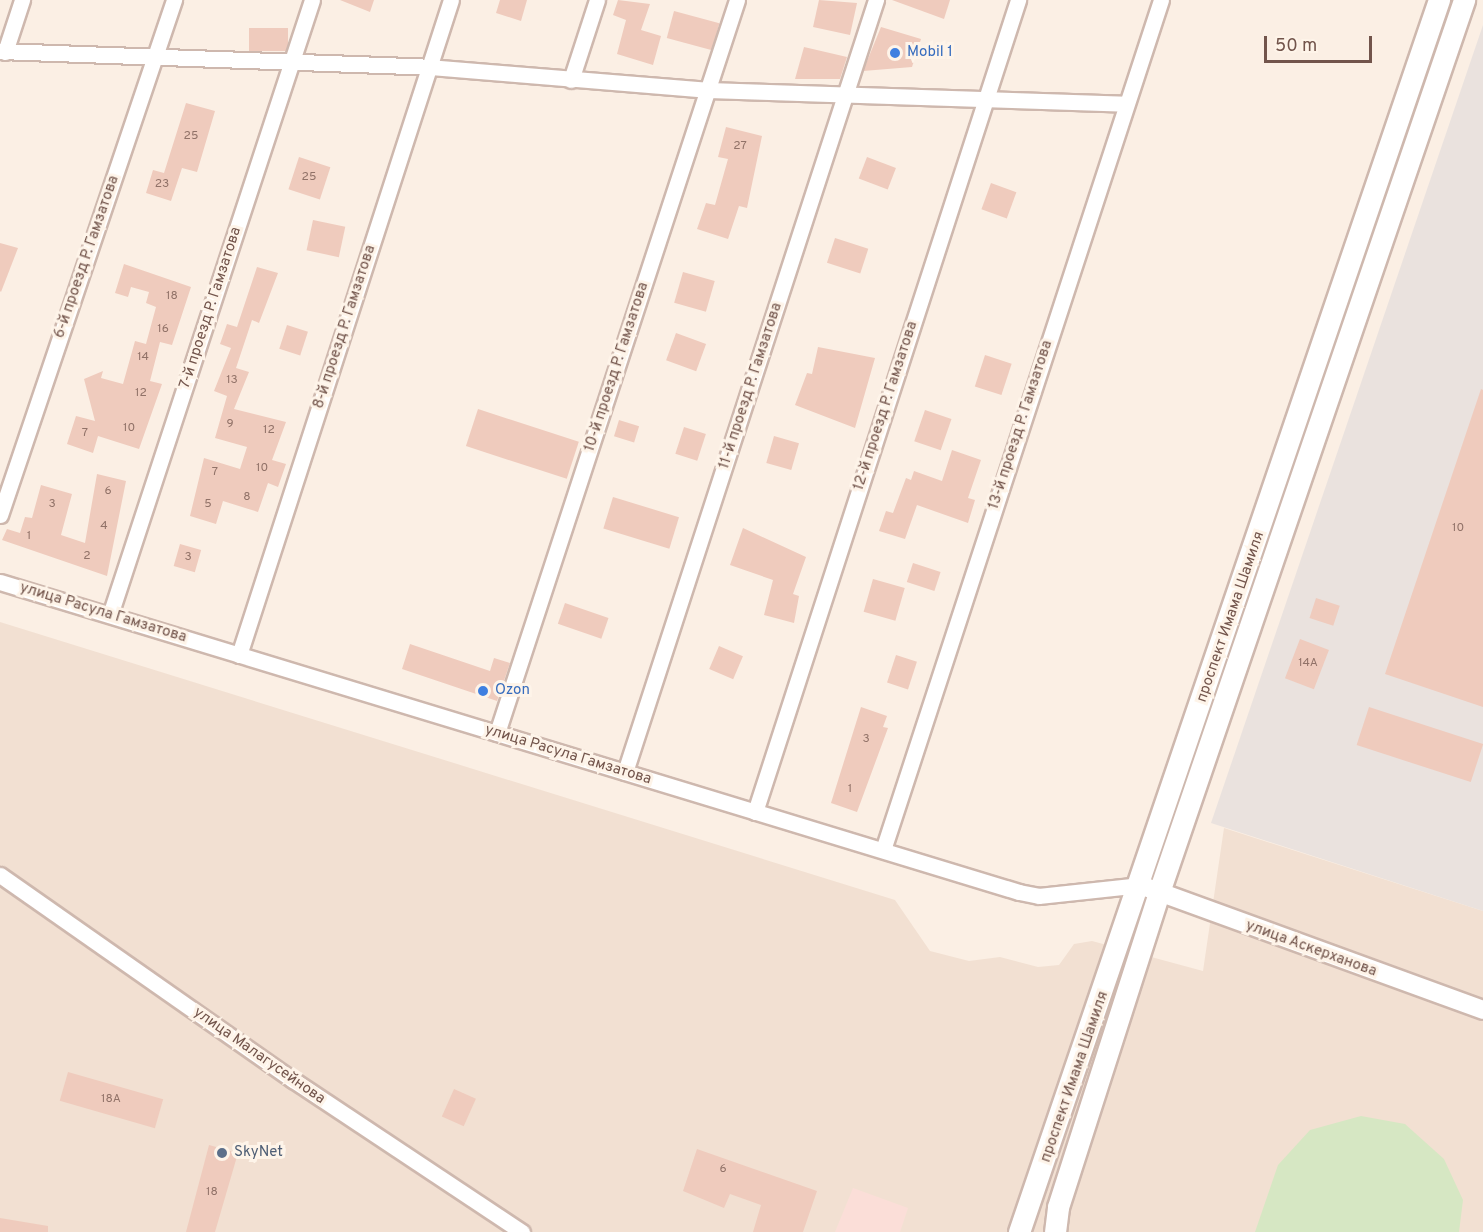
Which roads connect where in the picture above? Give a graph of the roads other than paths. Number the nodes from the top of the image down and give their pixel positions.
1 (22, 0) edge
2 (174, 0) edge
3 (312, 0) edge
4 (451, 0) edge
5 (597, 0) edge
6 (737, 0) edge
7 (876, 0) edge
8 (1018, 0) edge
9 (1161, 0) edge
10 (1439, 0) edge
11 (1464, 0) edge
12 (2, 51) edge
13 (154, 59) junction
14 (292, 63) junction
15 (429, 67) junction
16 (571, 80) junction
17 (708, 90) junction
18 (845, 96) junction
19 (986, 97) junction
20 (1126, 104) junction
21 (0, 515) edge
22 (0, 582) edge
23 (110, 615) junction
24 (239, 655) junction
25 (498, 734) junction
26 (626, 772) junction
27 (755, 812) junction
28 (883, 850) junction
29 (0, 875) edge
30 (1150, 889) junction
31 (1483, 1010) edge
32 (522, 1232) edge
33 (1019, 1232) edge
34 (1055, 1232) edge

1 - 12 street
2 - 13 street, 6-й проезд Р. Гамзатова
3 - 14 street, 7-й проезд Р. Гамзатова
4 - 15 street, 8-й проезд Р. Гамзатова
5 - 16 street
6 - 17 street, 10-й проезд Р. Гамзатова
7 - 18 street, 11-й проезд Р. Гамзатова
8 - 19 street, 12-й проезд Р. Гамзатова
9 - 20 street, 13-й проезд Р. Гамзатова
10 - 30 main road, проспект Имама Шамиля
11 - 30 main road, проспект Имама Шамиля
12 - 13 street
13 - 14 street
13 - 21 street, 6-й проезд Р. Гамзатова
14 - 15 street
14 - 23 street, 7-й проезд Р. Гамзатова
15 - 16 street
15 - 24 street, 8-й проезд Р. Гамзатова
16 - 17 street
17 - 18 street
17 - 25 street, 10-й проезд Р. Гамзатова
18 - 19 street
18 - 26 street, 11-й проезд Р. Гамзатова
19 - 20 street
19 - 27 street, 12-й проезд Р. Гамзатова
20 - 28 street, 13-й проезд Р. Гамзатова
22 - 23 street, улица Расула Гамзатова
23 - 24 street, улица Расула Гамзатова
24 - 25 street, улица Расула Гамзатова
25 - 26 street, улица Расула Гамзатова
26 - 27 street, улица Расула Гамзатова
27 - 28 street, улица Расула Гамзатова
28 - 30 street, улица Расула Гамзатова
29 - 32 street, улица Малагусейнова
30 - 31 street, улица Аскерханова
30 - 33 main road, проспект Имама Шамиля
30 - 34 main road, проспект Имама Шамиля

